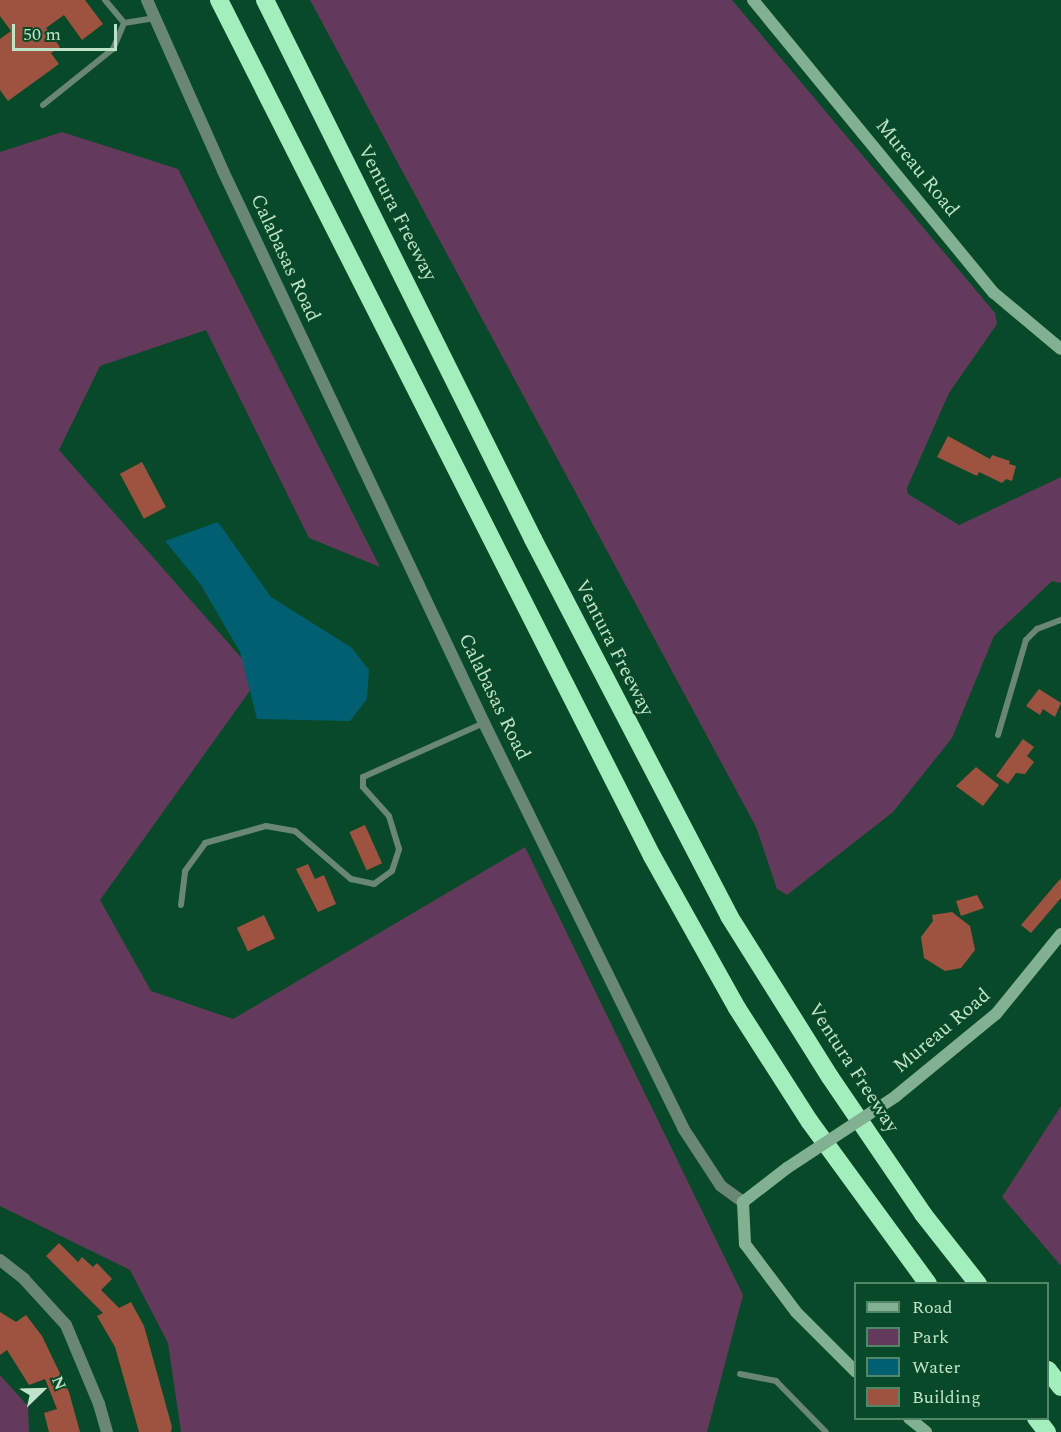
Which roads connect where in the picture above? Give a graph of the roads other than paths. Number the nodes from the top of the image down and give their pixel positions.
1 (105, 0) edge
2 (147, 0) edge
3 (219, 0) edge
4 (265, 0) edge
5 (753, 0) edge
6 (154, 18) junction
7 (124, 23) junction
8 (43, 105) dead end
9 (1061, 349) edge
10 (1061, 620) edge
11 (484, 723) junction
12 (998, 735) dead end
13 (181, 905) dead end
14 (1061, 934) edge
15 (743, 1202) junction
16 (0, 1260) edge
17 (927, 1282) edge
18 (976, 1282) edge
19 (854, 1371) edge
20 (1049, 1373) edge
21 (740, 1374) dead end
22 (1061, 1387) edge
23 (910, 1420) edge
24 (1037, 1420) edge
25 (107, 1432) edge
26 (826, 1432) edge
27 (926, 1432) edge
28 (1047, 1432) edge

1 - 7 lane
2 - 6 street, Calabasas Road
3 - 17 highway
4 - 18 highway, Ventura Freeway
5 - 9 main road, Mureau Road
6 - 7 lane
6 - 11 street, Calabasas Road
7 - 8 lane
10 - 12 lane
11 - 13 lane
11 - 15 street, Calabasas Road
14 - 15 main road, Mureau Road, bridge
15 - 19 main road
16 - 25 street
20 - 22 highway
21 - 26 lane
23 - 27 main road
24 - 28 highway

